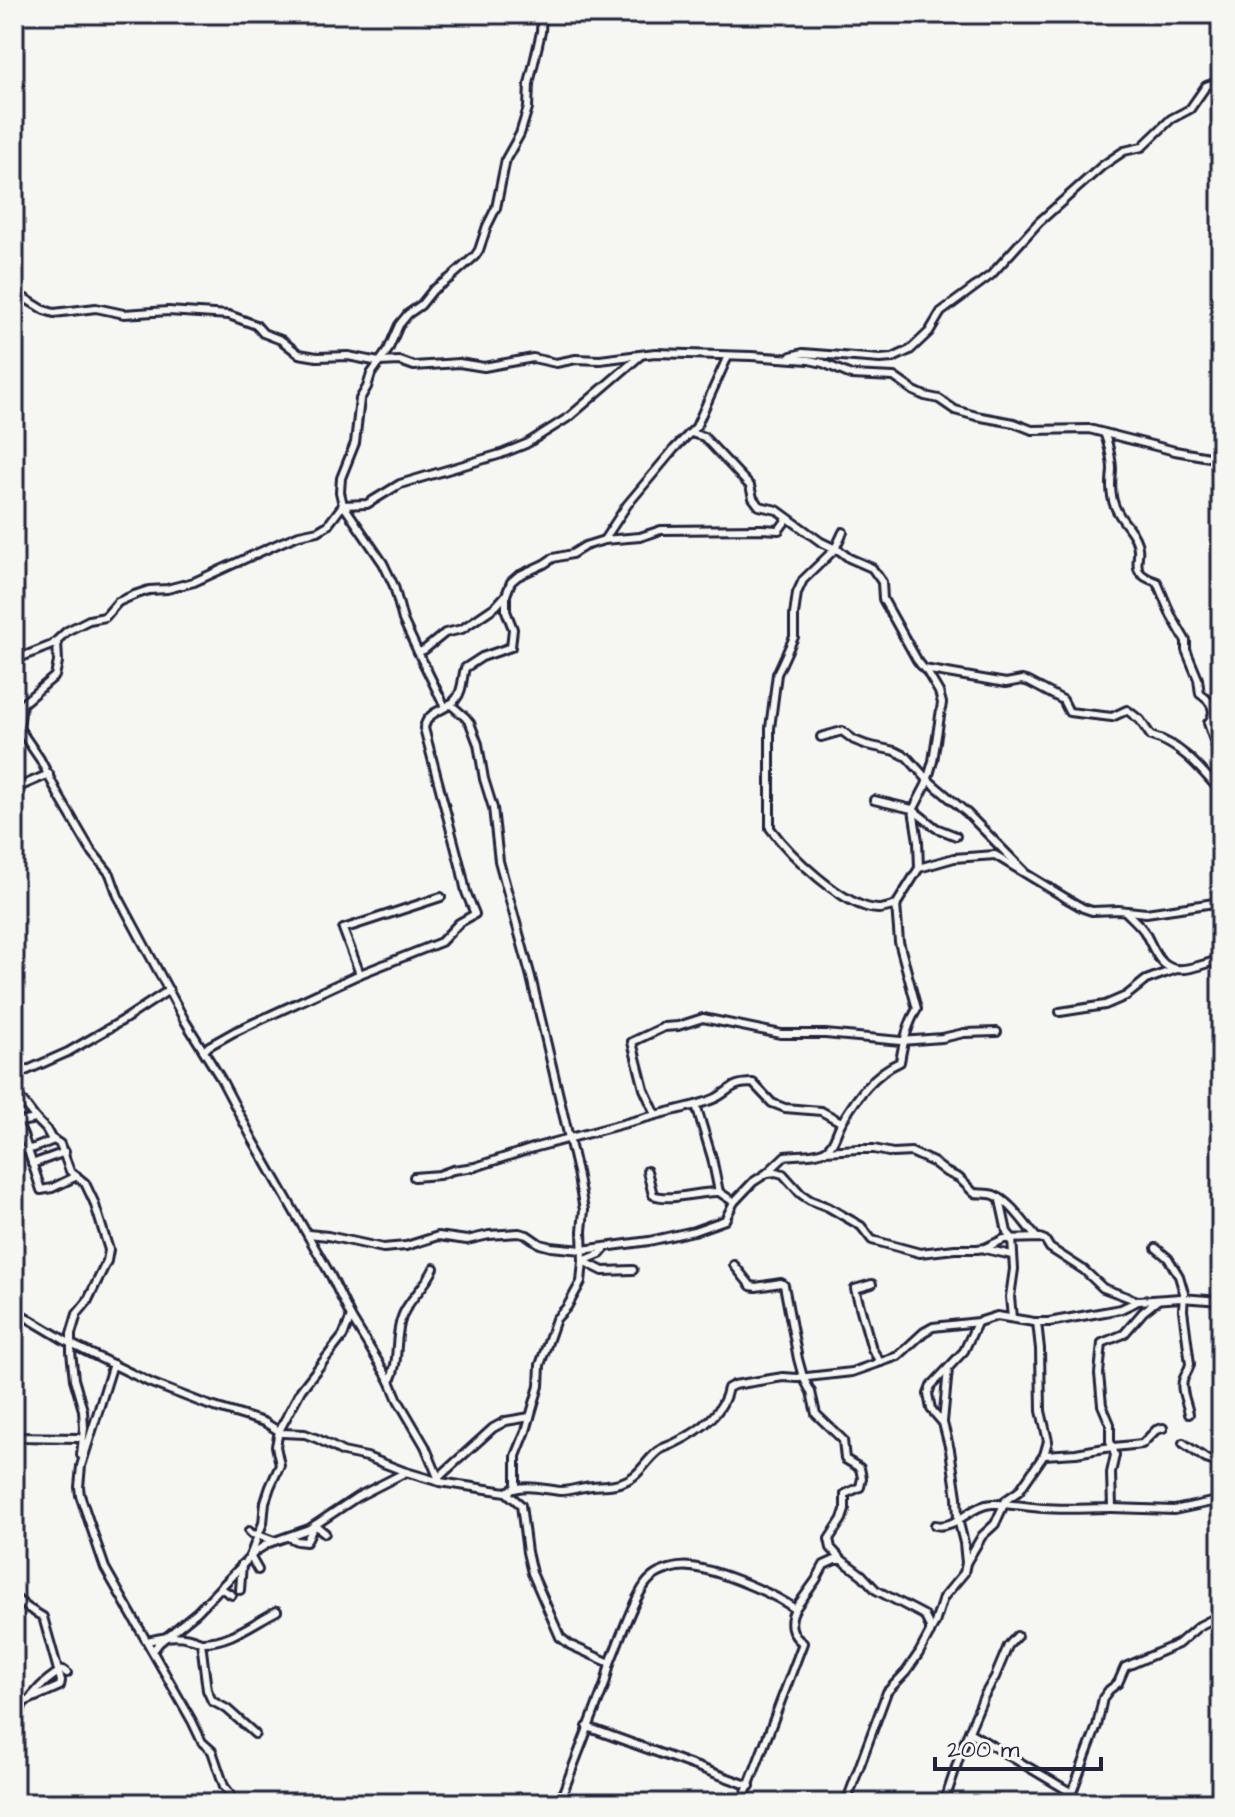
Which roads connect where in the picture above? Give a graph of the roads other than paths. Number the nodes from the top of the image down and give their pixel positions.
1 (542, 14) edge
2 (1221, 84) edge
3 (14, 298) edge
4 (642, 354) junction
5 (728, 356) junction
6 (785, 359) junction
7 (379, 362) junction
8 (691, 433) junction
9 (1104, 433) junction
10 (1221, 462) edge
11 (344, 505) junction
12 (787, 519) junction
13 (843, 532) dead end
14 (604, 540) junction
15 (835, 549) junction
16 (506, 595) junction
17 (57, 641) junction
18 (418, 652) junction
19 (14, 660) edge
20 (926, 670) junction
21 (447, 706) junction
22 (14, 721) edge
23 (19, 728) junction
24 (821, 737) dead end
25 (1221, 761) edge
26 (49, 774) junction
27 (927, 779) junction
28 (14, 789) edge
29 (1221, 792) edge
30 (874, 800) dead end
31 (913, 810) junction
32 (956, 836) dead end
33 (919, 868) junction
34 (1027, 873) junction
35 (441, 897) dead end
36 (1221, 902) edge
37 (897, 905) junction
38 (1123, 910) junction
39 (1221, 960) edge
40 (1176, 969) junction
41 (360, 974) junction
42 (169, 990) junction
43 (1060, 1012) dead end
44 (997, 1032) dead end
45 (904, 1041) junction
46 (204, 1051) junction
47 (14, 1076) edge
48 (14, 1097) edge
49 (696, 1105) junction
50 (656, 1115) junction
51 (36, 1119) junction
52 (15, 1122) edge
53 (841, 1122) junction
54 (567, 1138) junction
55 (54, 1140) junction
56 (42, 1145) junction
57 (28, 1150) junction
58 (825, 1151) junction
59 (14, 1152) edge
60 (65, 1152) junction
61 (47, 1159) junction
62 (32, 1164) junction
63 (647, 1171) dead end
64 (767, 1173) junction
65 (77, 1176) junction
66 (414, 1177) dead end
67 (719, 1192) junction
68 (1000, 1198) junction
69 (734, 1202) junction
70 (308, 1234) junction
71 (1036, 1237) junction
72 (1012, 1238) junction
73 (606, 1247) junction
74 (1156, 1248) dead end
75 (981, 1249) junction
76 (582, 1250) junction
77 (1012, 1255) junction
78 (583, 1261) junction
79 (734, 1265) dead end
80 (434, 1268) dead end
81 (633, 1270) dead end
82 (872, 1284) dead end
83 (1184, 1298) junction
84 (1158, 1300) junction
85 (1138, 1301) junction
86 (1221, 1301) edge
87 (14, 1310) edge
88 (351, 1317) junction
89 (1012, 1318) junction
90 (978, 1322) junction
91 (1037, 1322) junction
92 (71, 1344) junction
93 (880, 1362) junction
94 (113, 1364) junction
95 (948, 1369) junction
96 (803, 1377) junction
97 (390, 1381) junction
98 (1189, 1414) dead end
99 (530, 1417) junction
100 (943, 1423) junction
101 (1163, 1428) dead end
102 (279, 1431) junction
103 (14, 1437) edge
104 (78, 1438) dead end
105 (1183, 1443) dead end
106 (1112, 1448) junction
107 (1044, 1455) junction
108 (1221, 1464) edge
109 (81, 1466) junction
110 (406, 1472) junction
111 (440, 1479) junction
112 (510, 1490) junction
113 (1221, 1500) edge
114 (1004, 1505) junction
115 (1112, 1508) junction
116 (958, 1519) junction
117 (935, 1525) dead end
118 (317, 1526) junction
119 (249, 1531) dead end
120 (325, 1533) dead end
121 (258, 1535) junction
122 (290, 1538) junction
123 (274, 1541) junction
124 (289, 1549) dead end
125 (250, 1556) junction
126 (842, 1560) junction
127 (966, 1563) junction
128 (242, 1564) junction
129 (258, 1570) dead end
130 (220, 1588) junction
131 (240, 1590) dead end
132 (232, 1595) dead end
133 (14, 1597) edge
134 (795, 1609) junction
135 (277, 1611) dead end
136 (939, 1611) junction
137 (924, 1615) junction
138 (1221, 1617) edge
139 (930, 1633) junction
140 (1017, 1636) dead end
141 (163, 1640) junction
142 (147, 1641) junction
143 (201, 1642) junction
144 (153, 1651) junction
145 (610, 1663) junction
146 (59, 1671) junction
147 (67, 1673) dead end
148 (29, 1699) junction
149 (587, 1727) junction
150 (969, 1732) junction
151 (255, 1734) dead end
152 (14, 1744) edge
153 (750, 1786) junction
154 (1072, 1793) junction
155 (232, 1803) edge
156 (559, 1803) edge
157 (742, 1803) edge
158 (846, 1803) edge
159 (944, 1803) edge
160 (1068, 1803) edge

1 - 7 street
2 - 6 street
3 - 7 street
4 - 5 street
4 - 7 street
4 - 11 street
5 - 6 street
5 - 8 street
6 - 9 street
7 - 11 street
8 - 12 street
8 - 14 street
9 - 10 street
9 - 25 street
11 - 17 street
11 - 18 street
12 - 14 street
12 - 15 street
13 - 15 street
14 - 16 street
15 - 20 street
15 - 37 street
16 - 18 street
16 - 21 street
17 - 19 street
17 - 23 street
18 - 21 street
20 - 27 street
20 - 29 street
21 - 41 street
21 - 54 street
22 - 23 street
23 - 26 street
24 - 27 street
26 - 28 street
26 - 42 street
27 - 31 street
27 - 34 street
30 - 31 street
31 - 32 street
31 - 33 street
33 - 34 street
33 - 37 street
34 - 38 street
35 - 41 street
36 - 38 street
37 - 45 street
38 - 40 street
39 - 40 street
40 - 43 street
41 - 46 street
42 - 46 street
42 - 47 street
44 - 45 street
45 - 50 street
45 - 53 street
46 - 70 street
48 - 51 street
49 - 50 street
49 - 53 street
49 - 67 street
50 - 54 street
51 - 52 street
51 - 55 street
52 - 57 street
53 - 58 street
54 - 66 street
54 - 76 street
55 - 56 street
55 - 60 street
56 - 57 street
56 - 61 street
57 - 59 street
57 - 62 street
58 - 64 street
58 - 68 street
60 - 61 street
60 - 65 street
61 - 62 street
62 - 65 street
63 - 67 street
64 - 69 street
64 - 75 street
65 - 92 street
67 - 69 street
68 - 71 street
68 - 72 street
69 - 73 street
70 - 76 street
70 - 88 street
71 - 72 street
71 - 85 street
72 - 75 street
72 - 77 street
73 - 76 street
73 - 78 street
74 - 83 street
75 - 77 street
76 - 78 street
77 - 89 street
78 - 81 street
78 - 99 street
79 - 96 street
80 - 97 street
82 - 93 street
83 - 84 street
83 - 86 street
83 - 98 street
84 - 85 street
84 - 106 street
85 - 91 street
87 - 92 street
88 - 97 street
88 - 102 street
89 - 90 street
89 - 91 street
90 - 93 street
90 - 95 street
91 - 107 street
92 - 94 street
92 - 109 street
93 - 96 street
94 - 102 street
94 - 109 street
95 - 100 street
95 - 100 street
96 - 112 street
96 - 126 street
97 - 111 street
99 - 111 street
99 - 112 street
100 - 116 street
101 - 106 street
102 - 110 street
102 - 121 street
103 - 104 street
105 - 108 street
106 - 107 street
106 - 115 street
107 - 114 street
109 - 142 street
110 - 111 street
110 - 118 street
111 - 112 street
112 - 145 street
113 - 115 street
114 - 115 street
114 - 116 street
114 - 127 street
116 - 117 street
116 - 127 street
118 - 120 street
118 - 122 street
119 - 121 street
121 - 123 street
121 - 125 street
122 - 123 street
122 - 124 street
123 - 125 street
125 - 128 street
125 - 129 street
126 - 134 street
126 - 137 street
127 - 136 street
128 - 130 street
128 - 131 street
130 - 132 street
130 - 141 street
133 - 146 street
134 - 145 street
134 - 153 street
135 - 143 street
136 - 137 street
136 - 139 street
137 - 139 street
138 - 154 street
139 - 158 street
140 - 150 street
141 - 142 street
141 - 143 street
141 - 144 street
142 - 144 street
143 - 151 street
144 - 155 street
145 - 149 street
146 - 147 street
146 - 148 street
146 - 148 street
148 - 152 street
149 - 153 street
149 - 156 street
150 - 154 street
150 - 159 street
153 - 157 street
154 - 160 street

